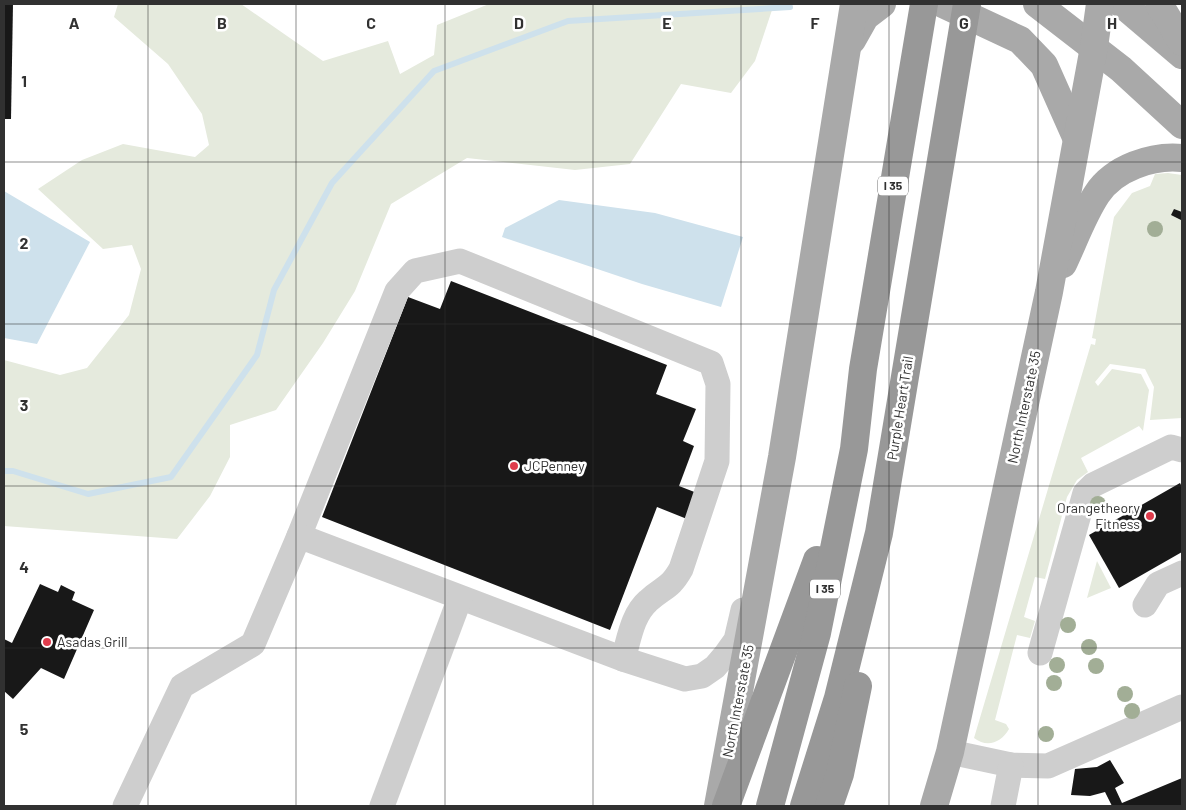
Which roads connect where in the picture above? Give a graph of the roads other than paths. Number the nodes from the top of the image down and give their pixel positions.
1 (854, 4) edge
2 (882, 4) edge
3 (924, 4) edge
4 (943, 4) edge
5 (967, 4) edge
6 (1100, 4) edge
7 (1122, 4) edge
8 (1159, 4) edge
9 (1045, 10) edge
10 (1182, 42) edge
11 (1094, 47) junction
12 (848, 49) junction
13 (1182, 55) edge
14 (1182, 125) edge
15 (1076, 137) junction
16 (1182, 158) edge
17 (1049, 292) junction
18 (863, 369) junction
19 (904, 385) junction
20 (1176, 449) edge
21 (782, 457) junction
22 (1182, 469) edge
23 (299, 536) junction
24 (1182, 573) edge
25 (460, 598) junction
26 (1145, 605) dead end
27 (1040, 653) dead end
28 (623, 659) junction
29 (1182, 708) edge
30 (950, 752) junction
31 (1011, 765) junction
32 (125, 806) edge
33 (382, 806) edge
34 (718, 806) edge
35 (726, 806) edge
36 (770, 806) edge
37 (804, 806) edge
38 (829, 806) edge
39 (934, 806) edge
40 (1003, 806) edge

1 - 12 main road, North Interstate 35
2 - 12 main road
3 - 18 highway, I 35
4 - 15 main road
5 - 19 highway, Purple Heart Trail
6 - 11 main road, North Interstate 35
7 - 13 main road
8 - 10 main road
9 - 11 main road
11 - 14 main road
11 - 15 main road, North Interstate 35
12 - 21 main road, North Interstate 35
15 - 17 main road, North Interstate 35
16 - 17 main road
17 - 30 main road, North Interstate 35
18 - 35 highway
18 - 36 highway, I 35
19 - 37 highway, Purple Heart Trail
19 - 38 highway
20 - 22 lane
20 - 27 lane
21 - 28 lane
21 - 34 main road, North Interstate 35
23 - 25 lane
23 - 28 lane
23 - 32 lane
24 - 26 lane
25 - 28 lane
25 - 33 lane
29 - 31 lane
30 - 31 lane
30 - 39 main road, North Interstate 35
31 - 40 lane

